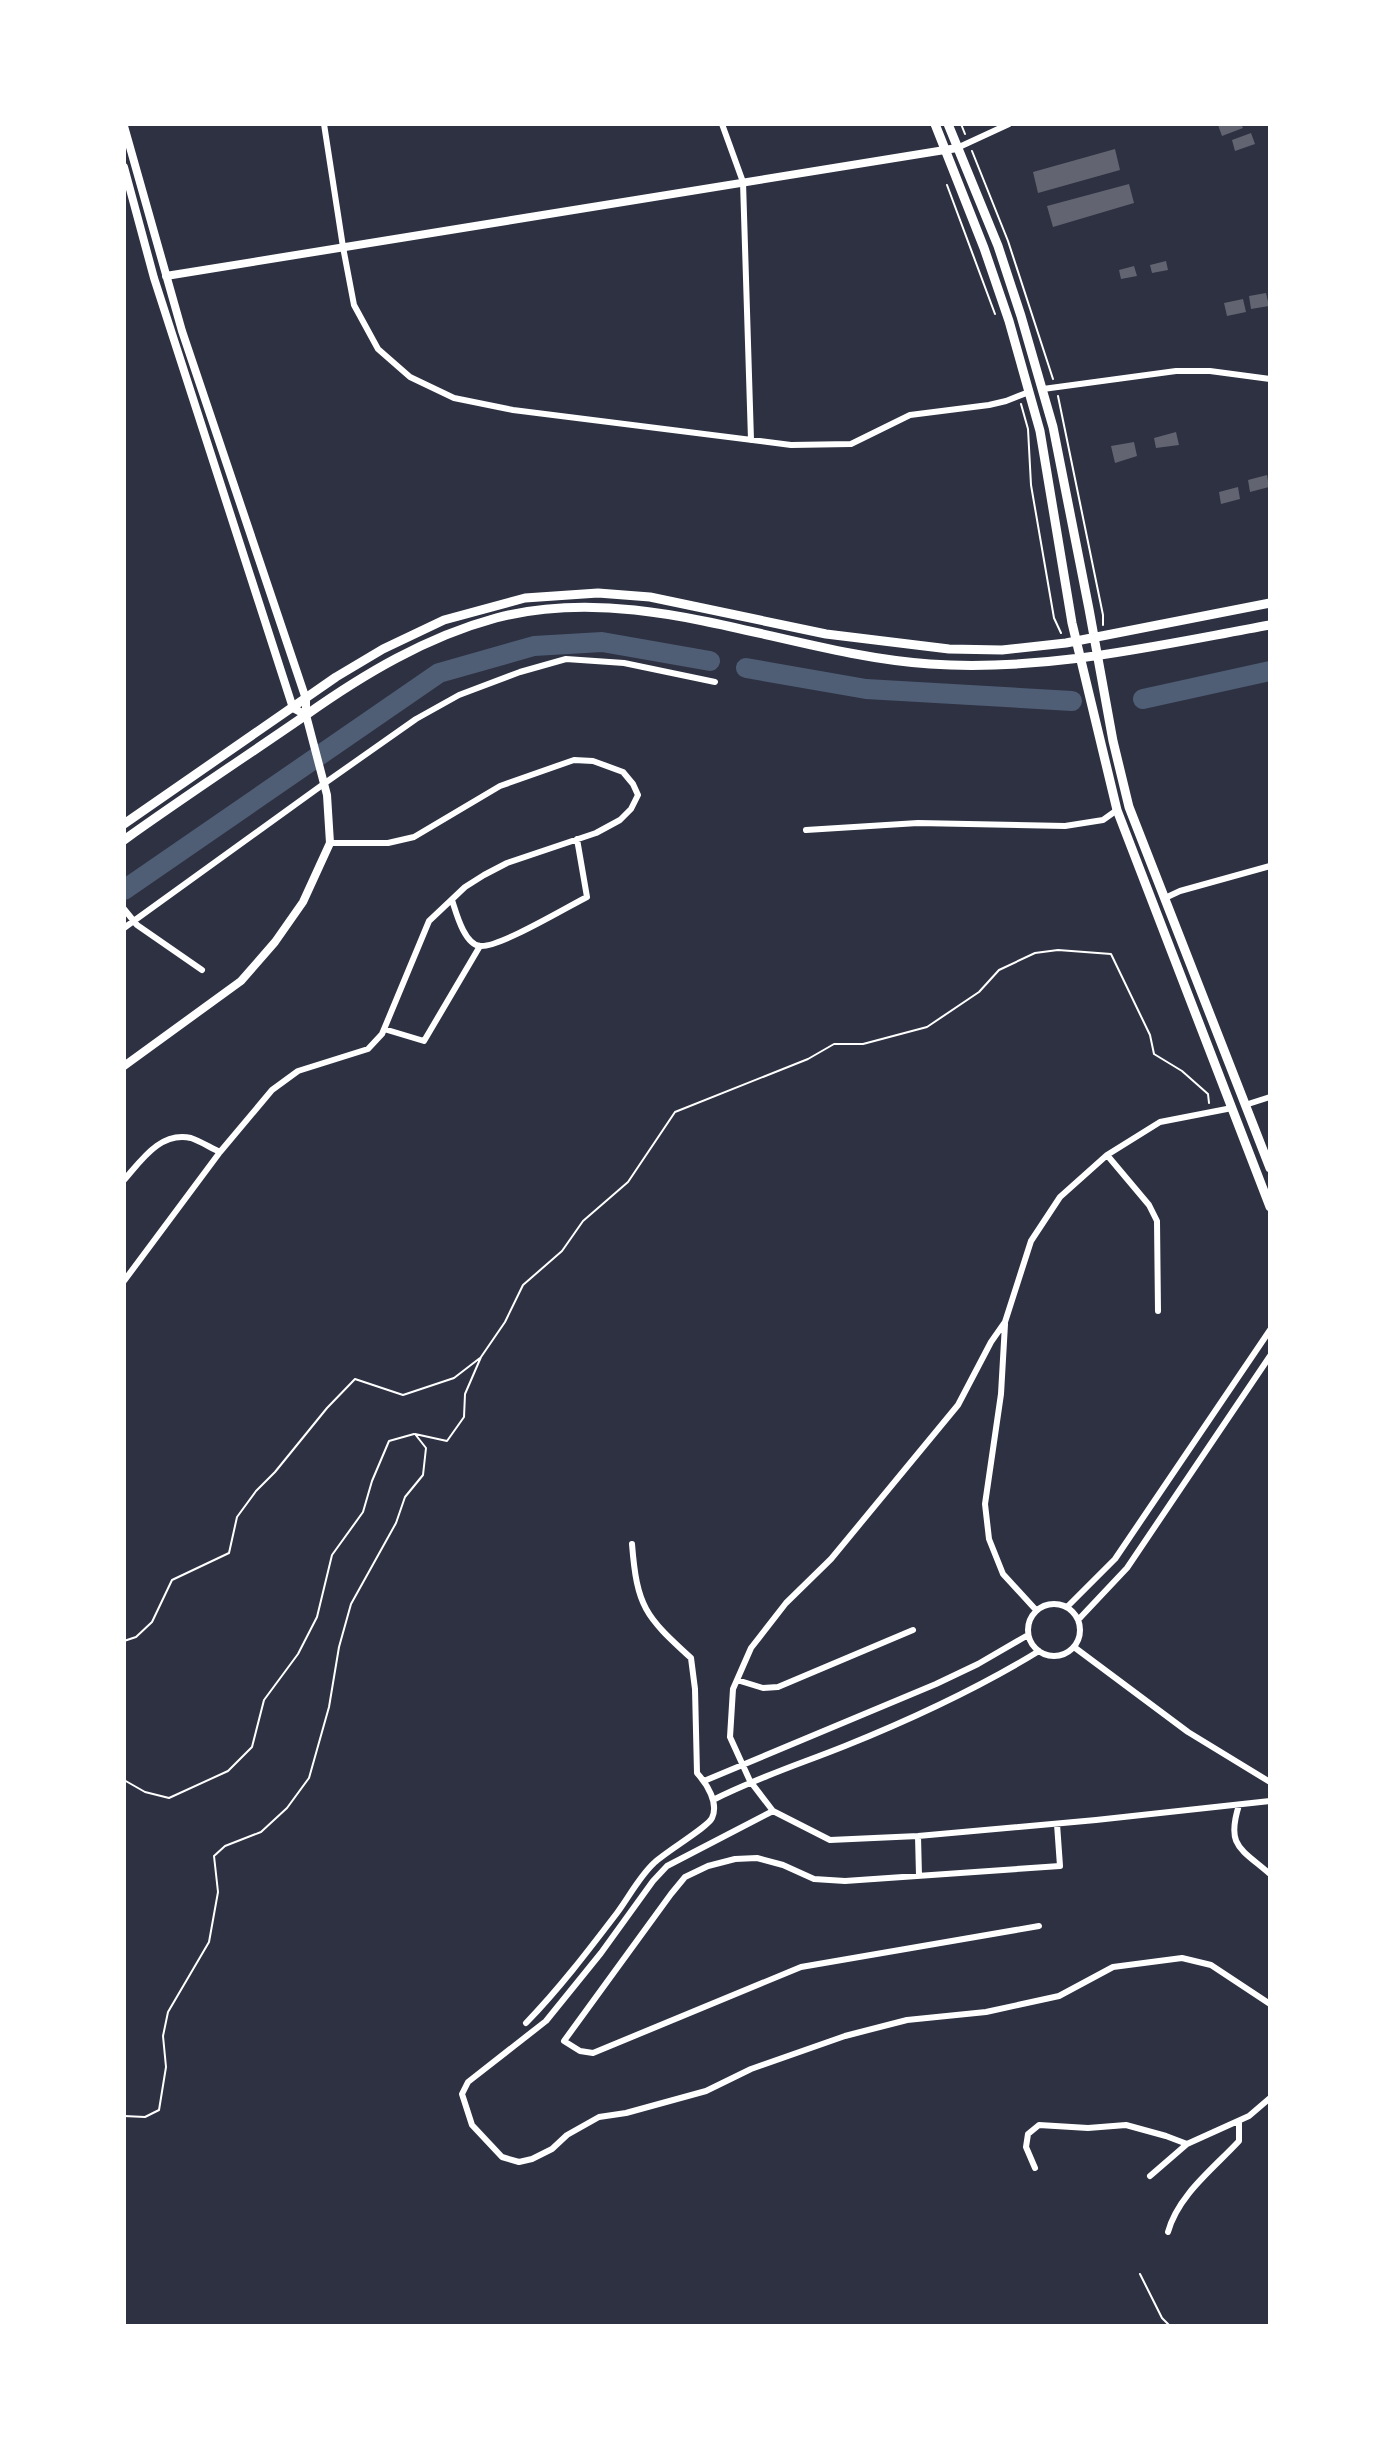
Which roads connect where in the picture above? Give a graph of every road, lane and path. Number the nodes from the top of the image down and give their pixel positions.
1 (324, 124) edge
2 (722, 124) edge
3 (935, 124) edge
4 (948, 124) edge
5 (1009, 124) edge
6 (124, 126) edge
7 (957, 148) junction
8 (945, 151) junction
9 (124, 167) edge
10 (743, 182) junction
11 (343, 247) junction
12 (166, 276) junction
13 (1270, 379) edge
14 (1043, 389) junction
15 (1029, 392) junction
16 (751, 440) junction
17 (1270, 603) edge
18 (1270, 625) edge
19 (1094, 638) junction
20 (1077, 641) junction
21 (1097, 657) junction
22 (1081, 660) junction
23 (715, 682) dead end
24 (306, 699) junction
25 (293, 708) junction
26 (306, 715) junction
27 (325, 783) junction
28 (1117, 810) junction
29 (124, 824) edge
30 (806, 830) dead end
31 (577, 839) junction
32 (124, 840) edge
33 (330, 843) junction
34 (1270, 866) edge
35 (1165, 898) junction
36 (452, 900) junction
37 (124, 909) edge
38 (133, 921) junction
39 (124, 928) edge
40 (480, 946) junction
41 (202, 970) dead end
42 (384, 1029) junction
43 (124, 1066) edge
44 (1270, 1097) edge
45 (1245, 1105) junction
46 (1232, 1108) junction
47 (1210, 1112) junction
48 (220, 1152) junction
49 (1107, 1155) junction
50 (1270, 1168) edge
51 (124, 1180) edge
52 (1270, 1207) edge
53 (124, 1281) edge
54 (1158, 1311) dead end
55 (1005, 1322) junction
56 (1270, 1330) edge
57 (1270, 1356) edge
58 (481, 1357) junction
59 (415, 1434) junction
60 (632, 1544) dead end
61 (1067, 1607) junction
62 (1036, 1610) junction
63 (1078, 1620) junction
64 (913, 1630) dead end
65 (1028, 1635) junction
66 (124, 1641) edge
67 (1074, 1647) junction
68 (1039, 1651) junction
69 (737, 1680) junction
70 (742, 1764) junction
71 (124, 1780) edge
72 (704, 1781) junction
73 (750, 1781) junction
74 (1270, 1782) edge
75 (713, 1800) junction
76 (1270, 1801) edge
77 (1239, 1805) junction
78 (773, 1811) junction
79 (1057, 1824) junction
80 (918, 1836) junction
81 (1270, 1874) edge
82 (919, 1876) junction
83 (1039, 1926) dead end
84 (1270, 2004) edge
85 (526, 2023) dead end
86 (1270, 2098) edge
87 (124, 2116) edge
88 (1239, 2121) junction
89 (1187, 2144) junction
90 (1035, 2168) dead end
91 (1150, 2176) dead end
92 (1168, 2232) dead end
93 (1140, 2274) dead end
94 (1170, 2326) edge

1 - 11 street
2 - 10 street
3 - 8 main road
4 - 7 main road
5 - 7 street
6 - 12 street
7 - 8 street
7 - 14 main road
8 - 10 street
8 - 15 main road
9 - 25 street
10 - 11 street
10 - 16 street
11 - 12 street
11 - 16 street
12 - 24 street
13 - 14 street
14 - 19 main road
15 - 16 street
15 - 20 main road
17 - 19 main road
18 - 21 main road
19 - 20 main road
19 - 21 main road
20 - 22 main road
20 - 24 main road
21 - 22 main road
21 - 35 main road
22 - 26 main road
22 - 28 main road
23 - 27 street
24 - 25 main road
24 - 26 street
25 - 26 street
25 - 29 main road
26 - 27 street
26 - 32 main road
27 - 33 street
27 - 38 street
28 - 30 street
28 - 46 main road
31 - 33 street
31 - 36 street
31 - 40 street
33 - 43 street
34 - 35 street
35 - 45 main road
36 - 40 street
36 - 42 street
37 - 38 street
38 - 39 street
38 - 41 street
40 - 42 street
42 - 48 street
44 - 45 street
45 - 50 main road
46 - 47 street
46 - 52 main road
47 - 49 street
47 - 58 path
48 - 51 street
48 - 53 street
49 - 54 street
49 - 55 street
55 - 62 street
55 - 69 street
56 - 61 street
57 - 63 street
58 - 59 path
58 - 66 path
59 - 71 path
59 - 87 path
60 - 72 street
61 - 62 street
61 - 63 street
62 - 65 street
63 - 67 street
64 - 69 street
65 - 68 street
65 - 70 street
67 - 68 street
67 - 74 street
68 - 73 street
69 - 70 street
70 - 72 street
70 - 73 street
72 - 75 street
73 - 75 street
73 - 78 street
75 - 85 street
76 - 77 street
77 - 79 street
77 - 81 street
78 - 80 street
78 - 84 street
79 - 80 street
79 - 82 street
80 - 82 street
82 - 83 street
86 - 88 street
88 - 89 street
88 - 92 street
89 - 90 street
89 - 91 street
93 - 94 path

